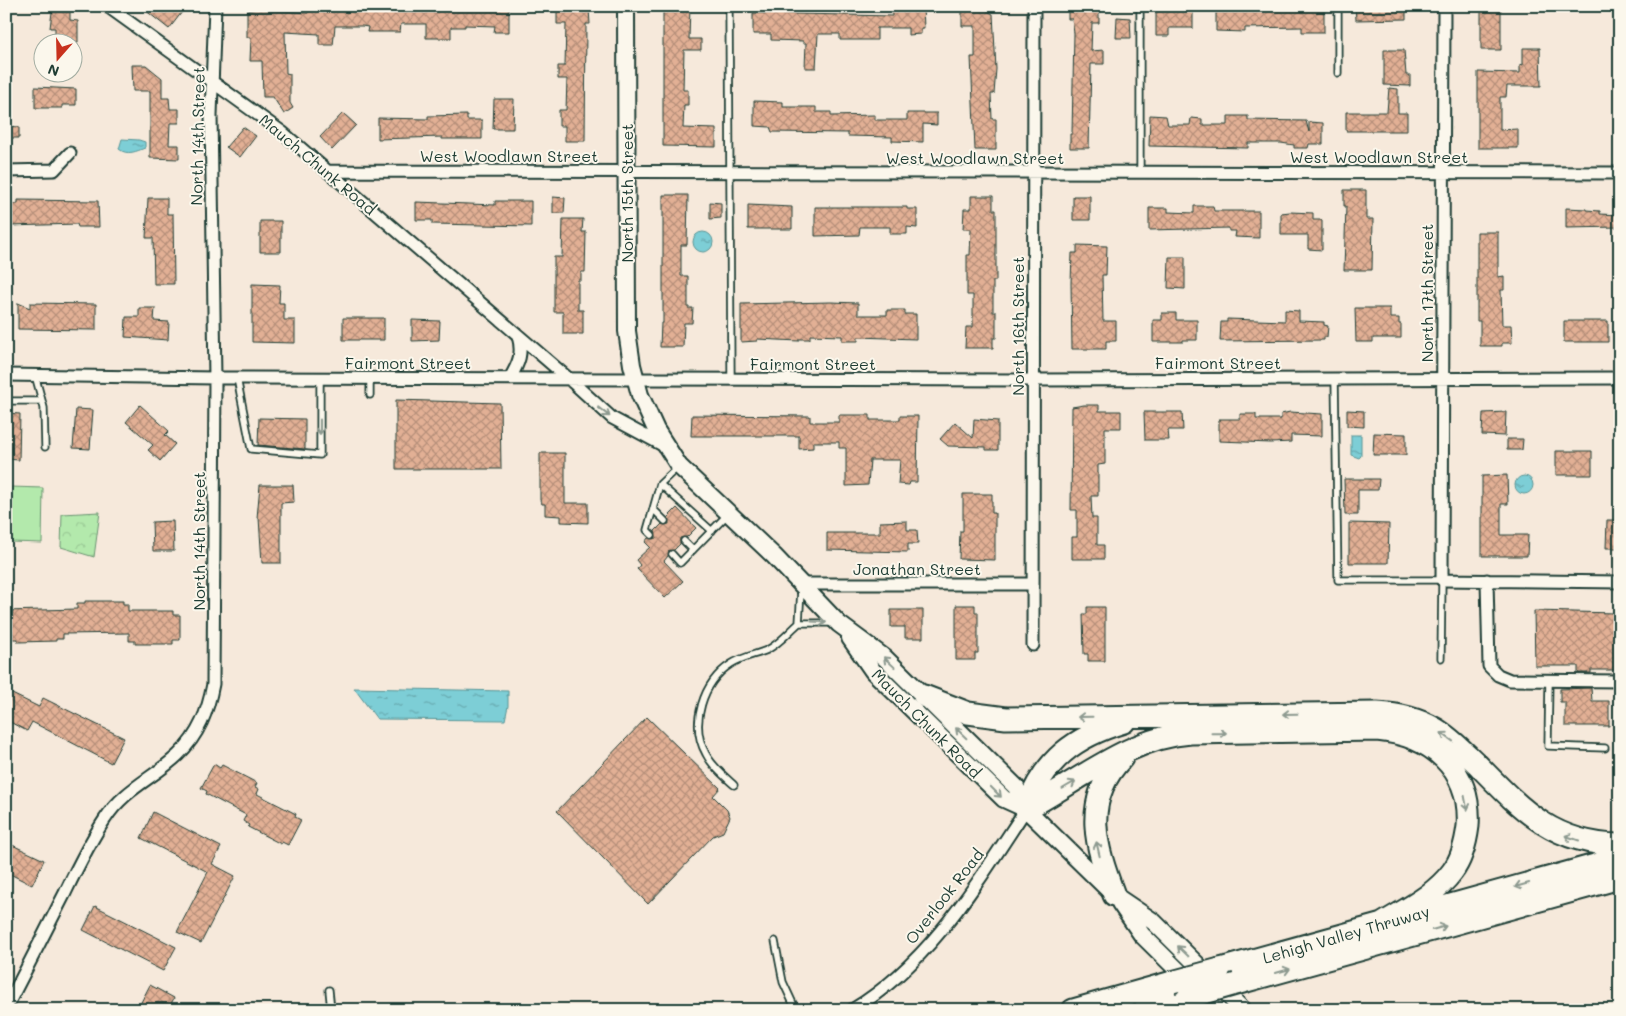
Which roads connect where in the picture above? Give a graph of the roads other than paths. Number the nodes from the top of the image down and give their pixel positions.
1 (107, 6) edge
2 (215, 6) edge
3 (626, 6) edge
4 (729, 6) edge
5 (1034, 6) edge
6 (1140, 6) edge
7 (1338, 6) edge
8 (1444, 6) edge
9 (1338, 73) dead end
10 (214, 82) junction
11 (70, 153) dead end
12 (6, 171) edge
13 (329, 171) junction
14 (626, 172) junction
15 (729, 172) junction
16 (1443, 172) junction
17 (1033, 173) junction
18 (1140, 173) junction
19 (1620, 173) edge
20 (518, 336) junction
21 (6, 375) edge
22 (35, 376) junction
23 (215, 378) junction
24 (237, 378) junction
25 (320, 378) junction
26 (370, 378) junction
27 (510, 378) junction
28 (1335, 378) junction
29 (1442, 378) junction
30 (1620, 378) edge
31 (569, 379) junction
32 (635, 379) junction
33 (731, 379) junction
34 (1034, 380) junction
35 (370, 395) dead end
36 (6, 401) edge
37 (42, 401) junction
38 (45, 447) dead end
39 (666, 447) junction
40 (679, 466) junction
41 (660, 484) junction
42 (654, 509) junction
43 (729, 514) junction
44 (665, 521) dead end
45 (712, 531) junction
46 (652, 535) dead end
47 (684, 541) dead end
48 (693, 550) junction
49 (672, 554) dead end
50 (1442, 580) junction
51 (1487, 580) junction
52 (1620, 582) edge
53 (801, 584) junction
54 (1033, 584) junction
55 (799, 623) junction
56 (839, 624) junction
57 (1033, 645) dead end
58 (1441, 658) dead end
59 (1550, 680) junction
60 (1620, 681) edge
61 (924, 696) junction
62 (1151, 716) junction
63 (1133, 748) junction
64 (1605, 748) dead end
65 (734, 785) dead end
66 (1026, 809) junction
67 (1620, 845) edge
68 (1620, 858) edge
69 (1620, 878) edge
70 (1114, 895) junction
71 (1382, 924) junction
72 (775, 941) dead end
73 (328, 990) dead end
74 (6, 1008) edge
75 (330, 1010) edge
76 (796, 1010) edge
77 (852, 1010) edge
78 (1073, 1010) edge
79 (1144, 1010) edge
80 (1218, 1010) edge
81 (1243, 1010) edge

1 - 10 street, Mauch Chunk Road
2 - 10 street, North 14th Street
3 - 14 main road, North 15th Street
4 - 15 lane
5 - 17 street, North 16th Street
6 - 18 lane
7 - 9 lane
8 - 16 street, North 17th Street
10 - 13 street, Mauch Chunk Road
10 - 23 street, North 14th Street
11 - 12 street
13 - 14 street, West Woodlawn Street
13 - 20 street, Mauch Chunk Road
14 - 15 street, West Woodlawn Street
14 - 32 main road, North 15th Street
15 - 17 street, West Woodlawn Street
15 - 33 lane
16 - 18 street, West Woodlawn Street
16 - 19 street, West Woodlawn Street
16 - 29 street, North 17th Street
17 - 18 street, West Woodlawn Street
17 - 34 street, North 16th Street
20 - 27 street
20 - 31 street, Mauch Chunk Road
21 - 22 street, Fairmont Street
22 - 23 street, Fairmont Street
22 - 37 lane
23 - 24 street, Fairmont Street
23 - 74 street, North 14th Street
24 - 25 street, Fairmont Street
25 -> 24 lane
25 - 26 street, Fairmont Street
26 - 27 street, Fairmont Street
26 - 35 lane
27 - 31 street, Fairmont Street
28 - 29 street, Fairmont Street
28 - 34 street, Fairmont Street
28 - 50 lane
29 - 30 street, Fairmont Street
29 - 50 street, North 17th Street
31 - 32 street, Fairmont Street
31 -> 39 street, Mauch Chunk Road
32 - 33 street, Fairmont Street
32 - 39 main road, Mauch Chunk Road
33 - 34 street, Fairmont Street
34 - 54 street, North 16th Street
36 - 37 lane
37 - 38 lane
39 - 40 main road, Mauch Chunk Road
40 - 41 lane
40 - 43 main road, Mauch Chunk Road
41 - 42 lane
41 - 45 lane
42 - 44 lane
42 - 46 lane
43 - 45 lane
43 - 53 main road, Mauch Chunk Road
45 - 48 lane
47 - 48 lane
48 - 49 lane
50 - 51 street
50 - 58 lane
51 - 52 street
51 - 59 street
53 - 54 street, Jonathan Street
53 - 55 lane
53 - 56 main road, Mauch Chunk Road
54 - 57 street, North 16th Street
55 -> 56 lane
55 - 65 lane
61 -> 56 main road, Mauch Chunk Road
56 -> 66 main road, Mauch Chunk Road
59 - 60 street
59 - 64 lane
62 -> 61 highway
66 -> 61 main road, Mauch Chunk Road
62 - 66 highway
67 -> 62 highway
66 -> 63 highway
70 -> 63 highway
63 -> 71 highway
66 - 70 main road, Mauch Chunk Road
66 - 77 street, Overlook Road
68 -> 71 highway, Lehigh Valley Thruway
79 -> 69 highway, Lehigh Valley Thruway, bridge
70 - 80 main road, Mauch Chunk Road
81 -> 70 main road, Mauch Chunk Road
71 - 78 highway, Lehigh Valley Thruway, bridge
72 - 76 lane
73 - 75 lane

